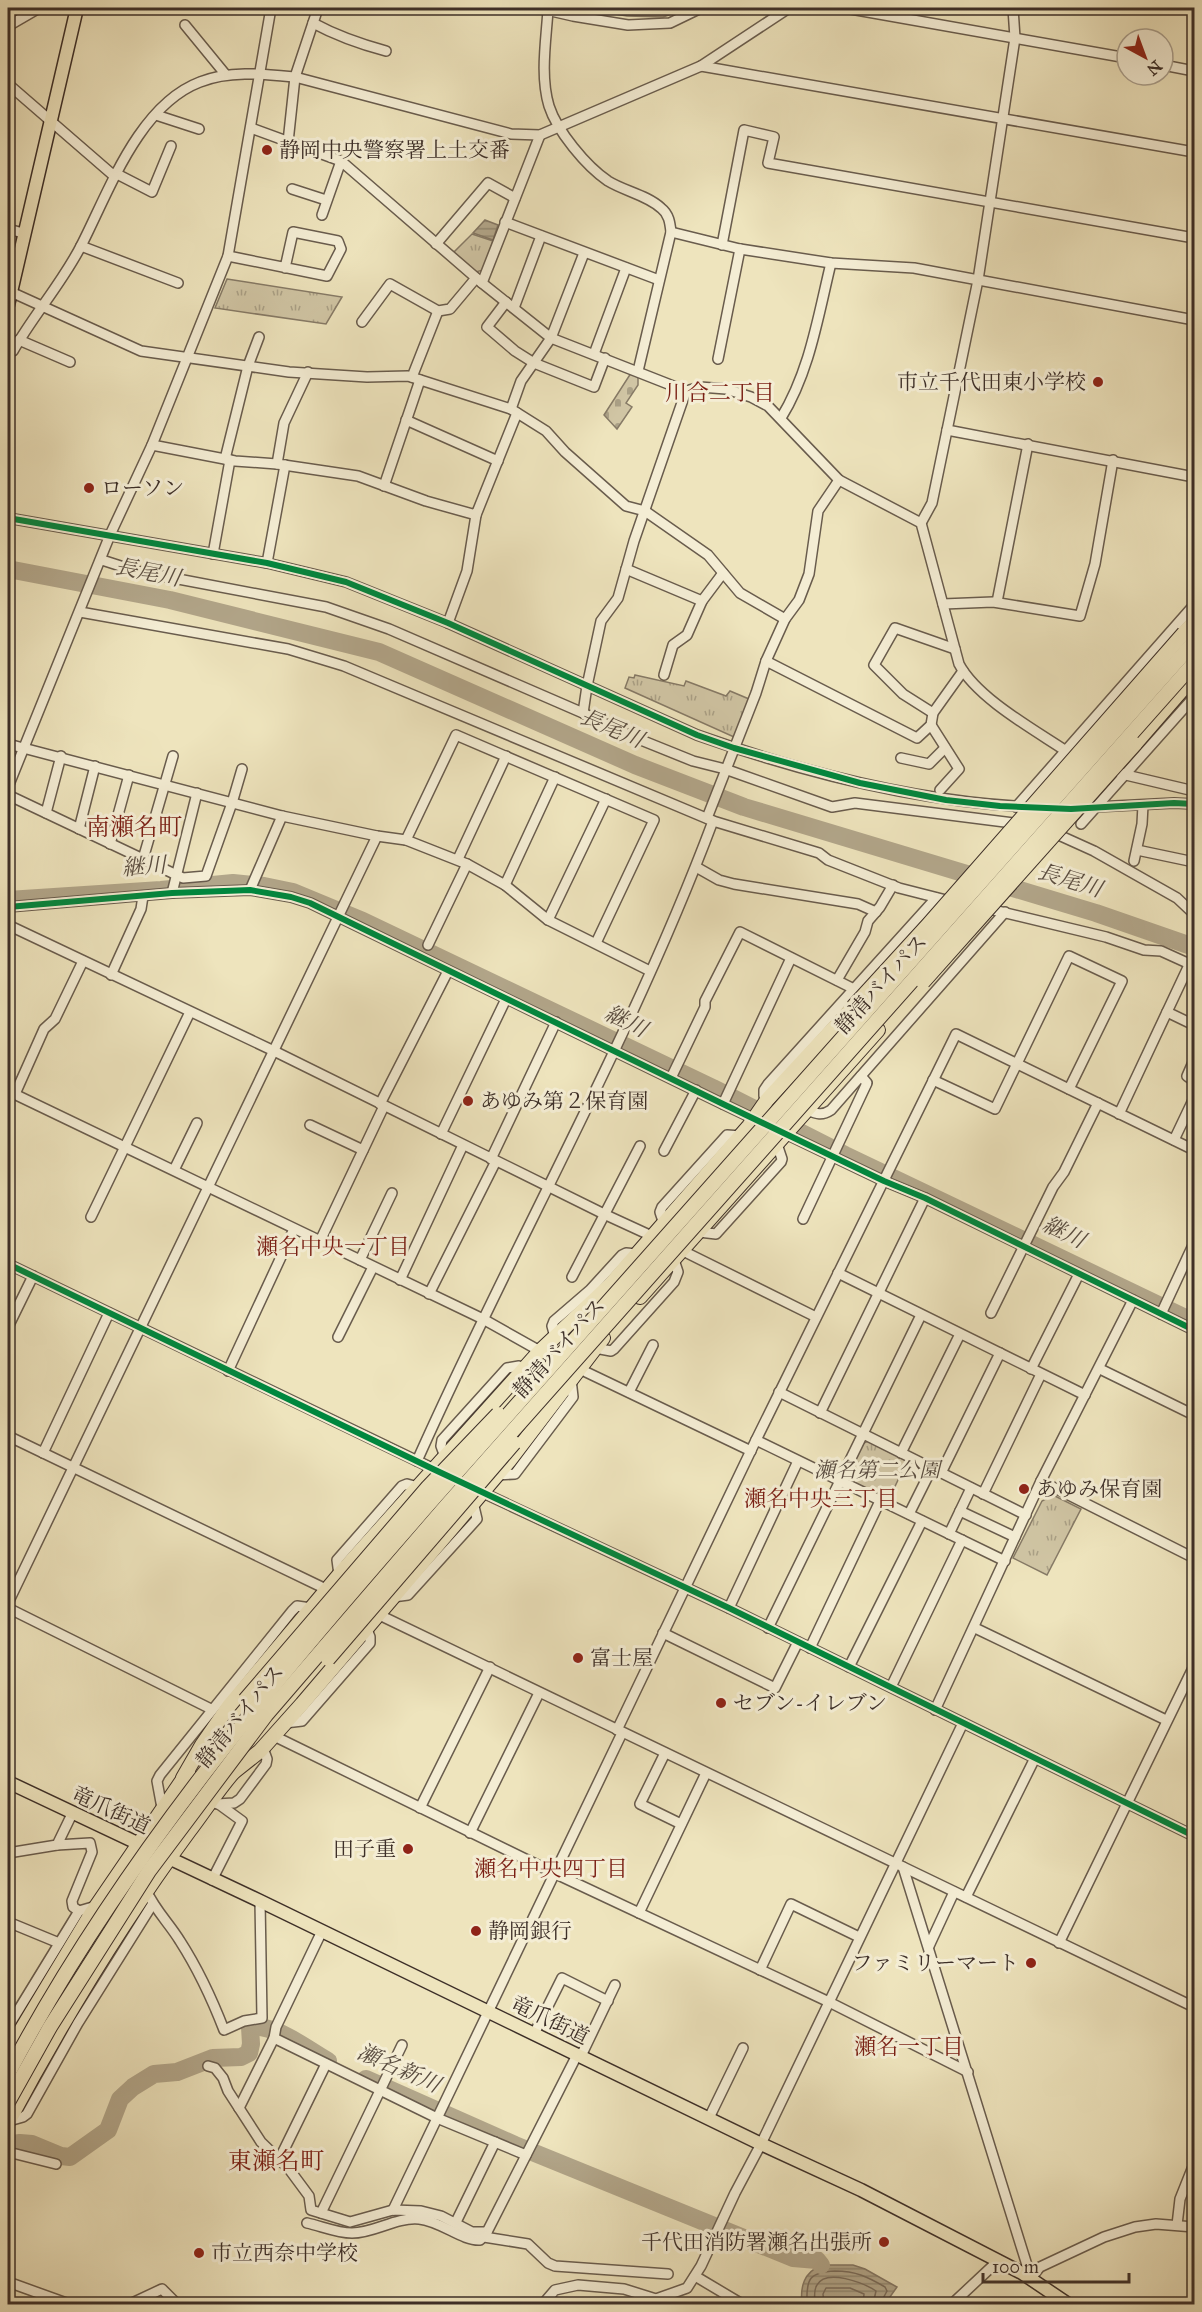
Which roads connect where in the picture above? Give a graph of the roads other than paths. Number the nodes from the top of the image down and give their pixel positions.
1 (39, 8) edge
2 (77, 8) edge
3 (272, 8) edge
4 (318, 8) edge
5 (701, 8) edge
6 (789, 8) edge
7 (845, 8) edge
8 (1013, 8) edge
9 (543, 9) edge
10 (313, 23) junction
11 (185, 25) dead end
12 (8, 26) edge
13 (1015, 38) junction
14 (386, 51) dead end
15 (1115, 56) edge
16 (701, 66) junction
17 (1175, 67) edge
18 (1194, 71) edge
19 (260, 74) junction
20 (226, 75) junction
21 (295, 77) junction
22 (8, 85) edge
23 (156, 115) junction
24 (1003, 119) junction
25 (51, 120) junction
26 (251, 128) junction
27 (559, 128) junction
28 (199, 129) dead end
29 (540, 135) junction
30 (288, 142) junction
31 (171, 146) dead end
32 (1194, 152) edge
33 (341, 161) junction
34 (114, 174) junction
35 (292, 189) dead end
36 (515, 198) junction
37 (326, 200) junction
38 (990, 201) junction
39 (322, 215) dead end
40 (505, 222) junction
41 (8, 229) edge
42 (671, 232) junction
43 (23, 233) junction
44 (541, 236) junction
45 (1194, 238) edge
46 (436, 244) junction
47 (722, 245) junction
48 (81, 246) junction
49 (740, 249) junction
50 (584, 253) junction
51 (228, 256) junction
52 (831, 263) junction
53 (285, 268) junction
54 (626, 268) junction
55 (659, 280) junction
56 (978, 280) junction
57 (479, 281) junction
58 (178, 283) dead end
59 (10, 292) junction
60 (8, 305) edge
61 (510, 305) junction
62 (42, 307) junction
63 (438, 311) junction
64 (1194, 320) edge
65 (362, 322) dead end
66 (259, 337) dead end
67 (551, 338) junction
68 (19, 340) junction
69 (13, 351) dead end
70 (594, 354) junction
71 (186, 358) junction
72 (605, 358) junction
73 (718, 358) dead end
74 (70, 362) dead end
75 (534, 363) junction
76 (248, 366) junction
77 (638, 371) junction
78 (308, 372) junction
79 (416, 378) junction
80 (686, 391) junction
81 (514, 411) junction
82 (781, 418) junction
83 (406, 420) junction
84 (947, 430) junction
85 (1028, 444) junction
86 (152, 445) junction
87 (228, 460) junction
88 (1113, 460) junction
89 (498, 461) junction
90 (281, 464) junction
91 (1194, 477) edge
92 (839, 480) junction
93 (384, 486) junction
94 (645, 511) junction
95 (476, 514) junction
96 (8, 518) edge
97 (921, 523) junction
98 (110, 535) junction
99 (213, 554) junction
100 (100, 563) junction
101 (267, 563) junction
102 (626, 568) junction
103 (723, 573) junction
104 (702, 601) junction
105 (997, 603) junction
106 (943, 604) junction
107 (1194, 604) edge
108 (81, 610) junction
109 (785, 619) junction
110 (1194, 622) edge
111 (448, 623) junction
112 (1189, 638) edge
113 (955, 649) junction
114 (766, 661) junction
115 (1194, 663) edge
116 (963, 671) junction
117 (664, 675) dead end
118 (1194, 676) edge
119 (587, 686) junction
120 (1194, 697) edge
121 (583, 713) junction
122 (933, 714) junction
123 (931, 725) junction
124 (8, 744) edge
125 (24, 746) junction
126 (734, 748) junction
127 (945, 748) junction
128 (1066, 751) junction
129 (61, 756) junction
130 (173, 756) dead end
131 (506, 756) junction
132 (901, 758) dead end
133 (95, 766) junction
134 (242, 769) dead end
135 (724, 770) junction
136 (129, 775) junction
137 (1126, 775) junction
138 (555, 777) junction
139 (163, 784) junction
140 (8, 787) edge
141 (939, 790) dead end
142 (1194, 791) edge
143 (197, 793) junction
144 (8, 795) edge
145 (606, 799) junction
146 (232, 803) junction
147 (1194, 804) edge
148 (1143, 805) junction
149 (1016, 807) junction
150 (1096, 807) junction
151 (46, 813) junction
152 (282, 816) junction
153 (709, 818) junction
154 (1081, 824) dead end
155 (79, 829) junction
156 (377, 836) junction
157 (406, 840) junction
158 (110, 844) junction
159 (1137, 850) junction
160 (143, 860) junction
161 (1134, 861) dead end
162 (463, 862) junction
163 (1194, 862) edge
164 (696, 867) junction
165 (176, 875) junction
166 (504, 885) junction
167 (893, 885) junction
168 (250, 890) junction
169 (172, 893) junction
170 (143, 896) junction
171 (936, 898) junction
172 (8, 907) edge
173 (876, 912) junction
174 (1005, 912) junction
175 (1194, 914) edge
176 (339, 917) junction
177 (548, 920) junction
178 (8, 925) edge
179 (596, 943) junction
180 (428, 945) dead end
181 (791, 958) junction
182 (83, 961) junction
183 (1192, 964) edge
184 (448, 970) junction
185 (650, 971) junction
186 (111, 975) junction
187 (837, 980) junction
188 (854, 989) junction
189 (506, 999) junction
190 (190, 1012) junction
191 (1167, 1012) junction
192 (556, 1022) junction
193 (1194, 1025) edge
194 (613, 1050) junction
195 (274, 1051) junction
196 (1194, 1060) edge
197 (1018, 1063) junction
198 (861, 1076) junction
199 (671, 1078) junction
200 (933, 1080) junction
201 (1194, 1080) edge
202 (1069, 1089) junction
203 (696, 1090) junction
204 (11, 1093) edge
205 (1194, 1098) edge
206 (767, 1100) junction
207 (1098, 1103) junction
208 (723, 1104) junction
209 (382, 1105) junction
210 (807, 1110) junction
211 (1119, 1113) junction
212 (755, 1118) junction
213 (197, 1123) dead end
214 (310, 1125) dead end
215 (441, 1134) junction
216 (782, 1139) junction
217 (1174, 1140) junction
218 (464, 1145) junction
219 (640, 1146) dead end
220 (125, 1147) junction
221 (363, 1150) junction
222 (1194, 1150) edge
223 (664, 1151) dead end
224 (834, 1156) junction
225 (494, 1160) junction
226 (174, 1170) junction
227 (884, 1181) junction
228 (548, 1186) junction
229 (208, 1187) junction
230 (392, 1193) dead end
231 (925, 1198) junction
232 (606, 1215) junction
233 (92, 1217) dead end
234 (803, 1219) dead end
235 (294, 1229) junction
236 (653, 1236) junction
237 (320, 1242) junction
238 (1194, 1243) edge
239 (1024, 1247) junction
240 (678, 1255) junction
241 (360, 1260) junction
242 (8, 1264) edge
243 (373, 1267) junction
244 (638, 1269) junction
245 (838, 1274) junction
246 (1079, 1274) junction
247 (33, 1276) junction
248 (572, 1277) dead end
249 (400, 1280) junction
250 (429, 1293) junction
251 (879, 1294) junction
252 (1133, 1300) junction
253 (109, 1313) junction
254 (992, 1313) dead end
255 (1161, 1314) junction
256 (921, 1315) junction
257 (816, 1317) junction
258 (483, 1319) junction
259 (8, 1327) edge
260 (140, 1329) junction
261 (1194, 1330) edge
262 (960, 1334) junction
263 (338, 1337) dead end
264 (653, 1345) dead end
265 (593, 1346) junction
266 (544, 1353) junction
267 (1000, 1353) junction
268 (1031, 1369) junction
269 (1100, 1369) junction
270 (228, 1371) junction
271 (586, 1372) dead end
272 (1041, 1374) junction
273 (629, 1392) junction
274 (779, 1392) junction
275 (1085, 1395) junction
276 (820, 1413) junction
277 (1194, 1415) edge
278 (864, 1435) junction
279 (8, 1436) edge
280 (756, 1440) junction
281 (751, 1451) junction
282 (43, 1453) junction
283 (901, 1454) junction
284 (417, 1461) junction
285 (798, 1461) junction
286 (73, 1467) junction
287 (932, 1468) junction
288 (433, 1469) junction
289 (941, 1473) junction
290 (841, 1481) junction
291 (1041, 1481) junction
292 (971, 1488) junction
293 (983, 1494) junction
294 (478, 1497) junction
295 (880, 1501) junction
296 (960, 1511) junction
297 (909, 1514) junction
298 (1026, 1515) junction
299 (922, 1521) junction
300 (949, 1534) junction
301 (1016, 1538) junction
302 (962, 1540) junction
303 (1194, 1558) edge
304 (1005, 1561) junction
305 (686, 1588) junction
306 (327, 1589) junction
307 (8, 1604) edge
308 (8, 1608) edge
309 (310, 1608) junction
310 (729, 1608) junction
311 (377, 1613) junction
312 (768, 1628) junction
313 (975, 1628) junction
314 (663, 1633) junction
315 (798, 1642) junction
316 (810, 1648) junction
317 (1194, 1666) edge
318 (490, 1667) junction
319 (849, 1667) junction
320 (891, 1688) junction
321 (539, 1693) junction
322 (212, 1709) junction
323 (935, 1710) junction
324 (1167, 1720) junction
325 (963, 1723) junction
326 (620, 1731) junction
327 (274, 1736) junction
328 (263, 1748) junction
329 (666, 1754) junction
330 (1035, 1758) junction
331 (706, 1773) junction
332 (231, 1774) junction
333 (183, 1778) junction
334 (8, 1782) edge
335 (215, 1804) junction
336 (1128, 1804) junction
337 (162, 1808) junction
338 (420, 1808) junction
339 (72, 1814) junction
340 (681, 1824) junction
341 (470, 1833) junction
342 (1194, 1836) edge
343 (138, 1843) junction
344 (57, 1845) junction
345 (8, 1853) edge
346 (169, 1859) junction
347 (899, 1865) junction
348 (554, 1873) junction
349 (212, 1880) junction
350 (146, 1890) junction
351 (954, 1892) junction
352 (966, 1897) junction
353 (260, 1901) junction
354 (152, 1905) junction
355 (96, 1906) junction
356 (79, 1911) junction
357 (639, 1913) junction
358 (8, 1922) edge
359 (322, 1931) junction
360 (859, 1937) junction
361 (59, 1943) junction
362 (1059, 1943) junction
363 (929, 1946) junction
364 (760, 1970) junction
365 (615, 1985) dead end
366 (608, 2001) junction
367 (829, 2002) junction
368 (1194, 2007) edge
369 (488, 2012) junction
370 (8, 2027) edge
371 (534, 2034) junction
372 (274, 2037) junction
373 (402, 2045) dead end
374 (743, 2048) dead end
375 (8, 2052) edge
376 (579, 2055) junction
377 (327, 2064) junction
378 (208, 2066) dead end
379 (968, 2072) junction
380 (8, 2074) edge
381 (380, 2090) junction
382 (8, 2102) edge
383 (239, 2108) junction
384 (437, 2118) junction
385 (710, 2118) junction
386 (8, 2122) edge
387 (495, 2142) junction
388 (761, 2144) junction
389 (526, 2155) junction
390 (9, 2156) edge
391 (279, 2160) junction
392 (56, 2164) dead end
393 (1194, 2164) edge
394 (393, 2210) junction
395 (321, 2213) junction
396 (456, 2222) junction
397 (307, 2223) dead end
398 (1177, 2224) junction
399 (1194, 2227) edge
400 (486, 2235) junction
401 (999, 2260) junction
402 (668, 2274) dead end
403 (695, 2276) junction
404 (1031, 2278) junction
405 (8, 2282) edge
406 (69, 2304) edge
407 (130, 2304) edge
408 (177, 2304) edge
409 (543, 2304) edge
410 (742, 2304) edge
411 (952, 2304) edge
412 (1068, 2304) edge

1 - 12 street
2 - 25 main road
3 - 19 street
4 - 10 street
5 - 9 street
6 - 16 street
7 - 13 street
8 - 13 street
9 - 27 street
10 - 14 street
10 - 21 street
11 - 20 street
13 - 15 street
13 - 24 street
16 - 24 street
16 - 27 street
17 - 18 street
19 - 20 street
19 - 21 street
19 - 26 street
20 - 23 street
21 - 29 street
21 - 30 street
22 - 25 street
23 - 28 street
23 - 34 street
24 - 32 street
24 - 38 street
25 - 34 street
25 - 43 main road
26 - 30 street
26 - 51 street
27 - 29 street
27 - 42 street
29 - 36 street
30 - 33 street
31 - 34 street
33 - 37 street
33 - 46 street
34 - 48 street
35 - 37 street
36 - 40 street
36 - 46 street
37 - 39 street
38 - 45 street
38 - 47 street
38 - 56 street
40 - 44 street
40 - 57 street
41 - 43 street
42 - 47 street
42 - 55 street
43 - 59 main road
44 - 50 street
44 - 61 street
46 - 57 street
47 - 49 street
48 - 58 street
48 - 62 street
49 - 52 street
49 - 73 street
50 - 54 street
50 - 67 street
51 - 53 street
51 - 71 street
52 - 56 street
52 - 82 street
53 - 53 street
54 - 55 street
54 - 70 street
55 - 77 street
56 - 64 street
56 - 84 street
57 - 61 street
57 - 63 street
59 - 60 main road
59 - 62 street
61 - 67 street
61 - 75 street
62 - 68 street
62 - 71 street
63 - 65 street
63 - 79 street
66 - 76 street
67 - 70 street
67 - 75 street
68 - 69 street
68 - 74 street
70 - 72 street
71 - 76 street
71 - 86 street
72 - 75 street
72 - 77 street
75 - 81 street
76 - 78 street
76 - 87 street
77 - 80 street
78 - 79 street
78 - 90 street
79 - 81 street
79 - 83 street
80 - 82 street
80 - 94 street
81 - 89 street
81 - 94 street
82 - 92 street
83 - 89 street
83 - 93 street
84 - 85 street
84 - 97 street
85 - 88 street
85 - 105 street
86 - 87 street
86 - 98 street
87 - 90 street
87 - 99 street
88 - 91 street
88 - 105 street
89 - 95 street
90 - 93 street
90 - 101 street
92 - 97 street
92 - 109 street
93 - 95 street
94 - 102 street
94 - 103 street
95 - 111 street
96 - 98 street
97 - 106 street
98 - 99 street
98 - 100 street
99 - 101 street
100 - 108 street
100 - 121 street
101 - 111 street
102 - 104 street
102 - 119 street
103 - 104 street
103 - 109 street
104 - 117 street
105 - 106 street
106 - 113 street
107 - 128 street
108 - 125 street
108 - 153 street
109 - 114 street
110 - 112 highway
111 - 119 street
112 - 206 highway, bridge
112 - 244 highway, 静清バイパス, bridge
113 - 116 street
113 - 122 street
114 - 123 street
114 - 126 street
115 - 265 highway, 静清バイパス, bridge
116 - 122 street
116 - 128 street
118 - 210 highway, bridge
119 - 121 street
119 - 126 street
120 - 137 street
121 - 135 street
122 - 123 street
123 - 127 street
124 - 125 street
125 - 129 street
125 - 140 street
126 - 135 street
126 - 149 street
127 - 132 street
127 - 141 street
128 - 137 street
128 - 149 street
129 - 133 street
129 - 151 street
130 - 139 street
131 - 138 street
131 - 157 street
131 - 162 street
133 - 136 street
133 - 155 street
134 - 146 street
135 - 153 street
135 - 175 street
136 - 139 street
136 - 158 street
137 - 142 street
137 - 150 street
138 - 145 street
138 - 166 street
139 - 143 street
139 - 160 street
143 - 146 street
143 - 165 street
144 - 151 street
145 - 177 street
145 - 179 street
146 - 152 street
146 - 165 street
147 - 148 street
148 - 150 street
148 - 159 street
149 - 150 street
150 - 154 street
151 - 155 street
152 - 156 street
152 - 168 street
153 - 164 street
153 - 167 street
155 - 158 street
156 - 157 street
156 - 176 street
157 - 162 street
158 - 160 street
159 - 161 street
159 - 163 street
160 - 165 street
162 - 166 street
162 - 180 street
164 - 173 street
164 - 185 street
165 - 169 street
166 - 177 street
167 - 171 street
167 - 173 street
168 - 169 street
168 - 176 street
169 - 170 street
170 - 172 street
170 - 186 street
171 - 174 street
171 - 188 street
173 - 187 street
174 - 183 street
174 - 198 street
176 - 184 street
176 - 195 street
177 - 179 street
178 - 182 street
179 - 185 street
181 - 187 street
181 - 199 street
181 - 208 street
182 - 186 street
182 - 204 street
183 - 191 street
184 - 189 street
184 - 209 street
185 - 194 street
186 - 190 street
187 - 188 street
188 - 206 street
189 - 192 street
189 - 215 street
190 - 195 street
190 - 220 street
191 - 193 street
191 - 211 street
192 - 194 street
192 - 225 street
194 - 199 street
194 - 228 street
195 - 209 street
195 - 229 street
196 - 201 street
197 - 200 street
197 - 200 street
197 - 202 street
197 - 202 street
198 - 210 street
198 - 224 street
199 - 203 street
200 - 227 street
202 - 207 street
203 - 208 street
203 - 223 street
204 - 220 street
205 - 217 street
206 - 212 highway
207 - 211 street
207 - 239 street
208 - 212 street
209 - 215 street
209 - 221 street
210 - 216 highway
211 - 217 street
212 - 216 street
212 - 236 highway
213 - 226 street
214 - 221 street
215 - 218 street
216 - 224 street
216 - 240 highway
217 - 222 street
218 - 225 street
218 - 249 street
219 - 232 street
220 - 226 street
220 - 233 street
221 - 237 street
224 - 227 street
224 - 234 street
225 - 228 street
225 - 250 street
226 - 229 street
227 - 231 street
227 - 245 street
228 - 232 street
228 - 258 street
229 - 235 street
229 - 260 street
230 - 241 street
231 - 239 street
231 - 251 street
232 - 236 street
232 - 248 street
235 - 237 street
235 - 270 street
236 - 240 street
236 - 266 highway
237 - 241 street
238 - 255 street
239 - 246 street
239 - 254 street
240 - 257 street
240 - 265 highway
241 - 243 street
242 - 247 street
243 - 249 street
243 - 263 street
244 - 333 highway, bridge
244 - 380 highway, 静清バイパス, bridge
245 - 251 street
245 - 257 street
246 - 252 street
246 - 268 street
247 - 253 street
247 - 259 street
249 - 250 street
250 - 258 street
251 - 256 street
251 - 276 street
252 - 255 street
252 - 269 street
253 - 260 street
253 - 282 street
255 - 261 street
256 - 262 street
256 - 278 street
257 - 274 street
258 - 266 street
258 - 284 street
260 - 270 street
260 - 286 street
262 - 267 street
262 - 283 street
264 - 273 street
265 - 294 highway
265 - 332 highway, bridge
265 - 382 highway, 静清バイパス, bridge
266 - 288 highway
267 - 268 street
267 - 289 street
268 - 272 street
269 - 275 street
269 - 277 street
270 - 284 street
271 - 273 street
272 - 275 street
272 - 293 street
273 - 281 street
274 - 276 street
274 - 280 street
275 - 291 street
276 - 278 street
278 - 283 street
278 - 290 street
279 - 282 street
280 - 281 street
280 - 285 street
281 - 305 street
282 - 286 street
283 - 287 street
284 - 288 street
285 - 290 street
285 - 310 street
286 - 306 street
286 - 307 street
287 - 289 street
287 - 297 street
288 - 294 street
288 - 306 highway
289 - 292 street
290 - 295 street
290 - 312 street
291 - 298 street
291 - 303 street
292 - 293 street
292 - 296 street
293 - 298 street
294 - 305 street
294 - 311 highway
295 - 297 street
295 - 316 street
296 - 300 street
296 - 301 street
297 - 299 street
298 - 301 street
299 - 300 street
299 - 319 street
300 - 302 street
301 - 304 street
302 - 304 street
302 - 320 street
304 - 313 street
305 - 310 street
305 - 314 street
306 - 309 highway
306 - 311 street
308 - 322 street
309 - 322 street
309 - 333 highway
310 - 312 street
311 - 318 street
311 - 327 highway
312 - 315 street
313 - 323 street
313 - 324 street
314 - 315 street
314 - 326 street
315 - 316 street
316 - 319 street
317 - 324 street
318 - 321 street
318 - 338 street
319 - 320 street
320 - 323 street
321 - 326 street
321 - 341 street
322 - 337 street
323 - 325 street
324 - 336 street
325 - 330 street
325 - 347 street
326 - 329 street
326 - 348 street
327 - 328 highway
327 - 338 street
328 - 332 highway
328 - 335 street
329 - 331 street
329 - 340 street
330 - 336 street
330 - 352 street
331 - 340 street
331 - 347 street
332 - 335 highway
333 - 337 highway
334 - 339 main road, 竜爪街道
335 - 346 highway
335 - 349 street
336 - 342 street
336 - 362 street
337 - 343 highway
338 - 341 street
339 - 343 main road, 竜爪街道
339 - 344 street
340 - 357 street
341 - 348 street
343 - 346 main road, 竜爪街道
343 - 355 highway
344 - 345 street
344 - 356 street
346 - 349 main road, 竜爪街道
346 - 350 highway
347 - 351 street
347 - 360 street
347 - 363 street
348 - 357 street
348 - 369 street
349 - 353 main road, 竜爪街道
350 - 354 street
350 - 386 highway
351 - 352 street
351 - 363 street
352 - 362 street
353 - 354 street
353 - 359 main road, 竜爪街道
354 - 386 street
355 - 356 street
355 - 375 highway
356 - 361 street
357 - 364 street
358 - 361 street
359 - 369 main road, 竜爪街道
359 - 372 street
360 - 364 street
360 - 367 street
361 - 370 street
362 - 368 street
363 - 379 street
364 - 367 street
365 - 366 street
366 - 371 street
366 - 376 street
367 - 379 street
367 - 388 street
369 - 371 main road, 竜爪街道
369 - 384 street
371 - 376 main road, 竜爪街道
372 - 377 street
372 - 383 street
373 - 381 street
374 - 385 street
376 - 385 main road, 竜爪街道
376 - 389 street
377 - 381 street
377 - 391 street
378 - 383 street
379 - 404 street
381 - 384 street
381 - 395 street
383 - 391 street
384 - 387 street
384 - 394 street
385 - 388 main road, 竜爪街道
387 - 389 street
387 - 396 street
388 - 401 main road, 竜爪街道
388 - 403 street
389 - 400 street
390 - 392 street
391 - 395 street
393 - 398 street
394 - 395 street
394 - 396 street
396 - 400 street
397 - 400 street
398 - 399 street
398 - 404 street
400 - 402 street
401 - 404 main road, 竜爪街道
401 - 411 street
403 - 409 street
403 - 410 street
404 - 412 main road, 竜爪街道
405 - 406 street
407 - 408 street

